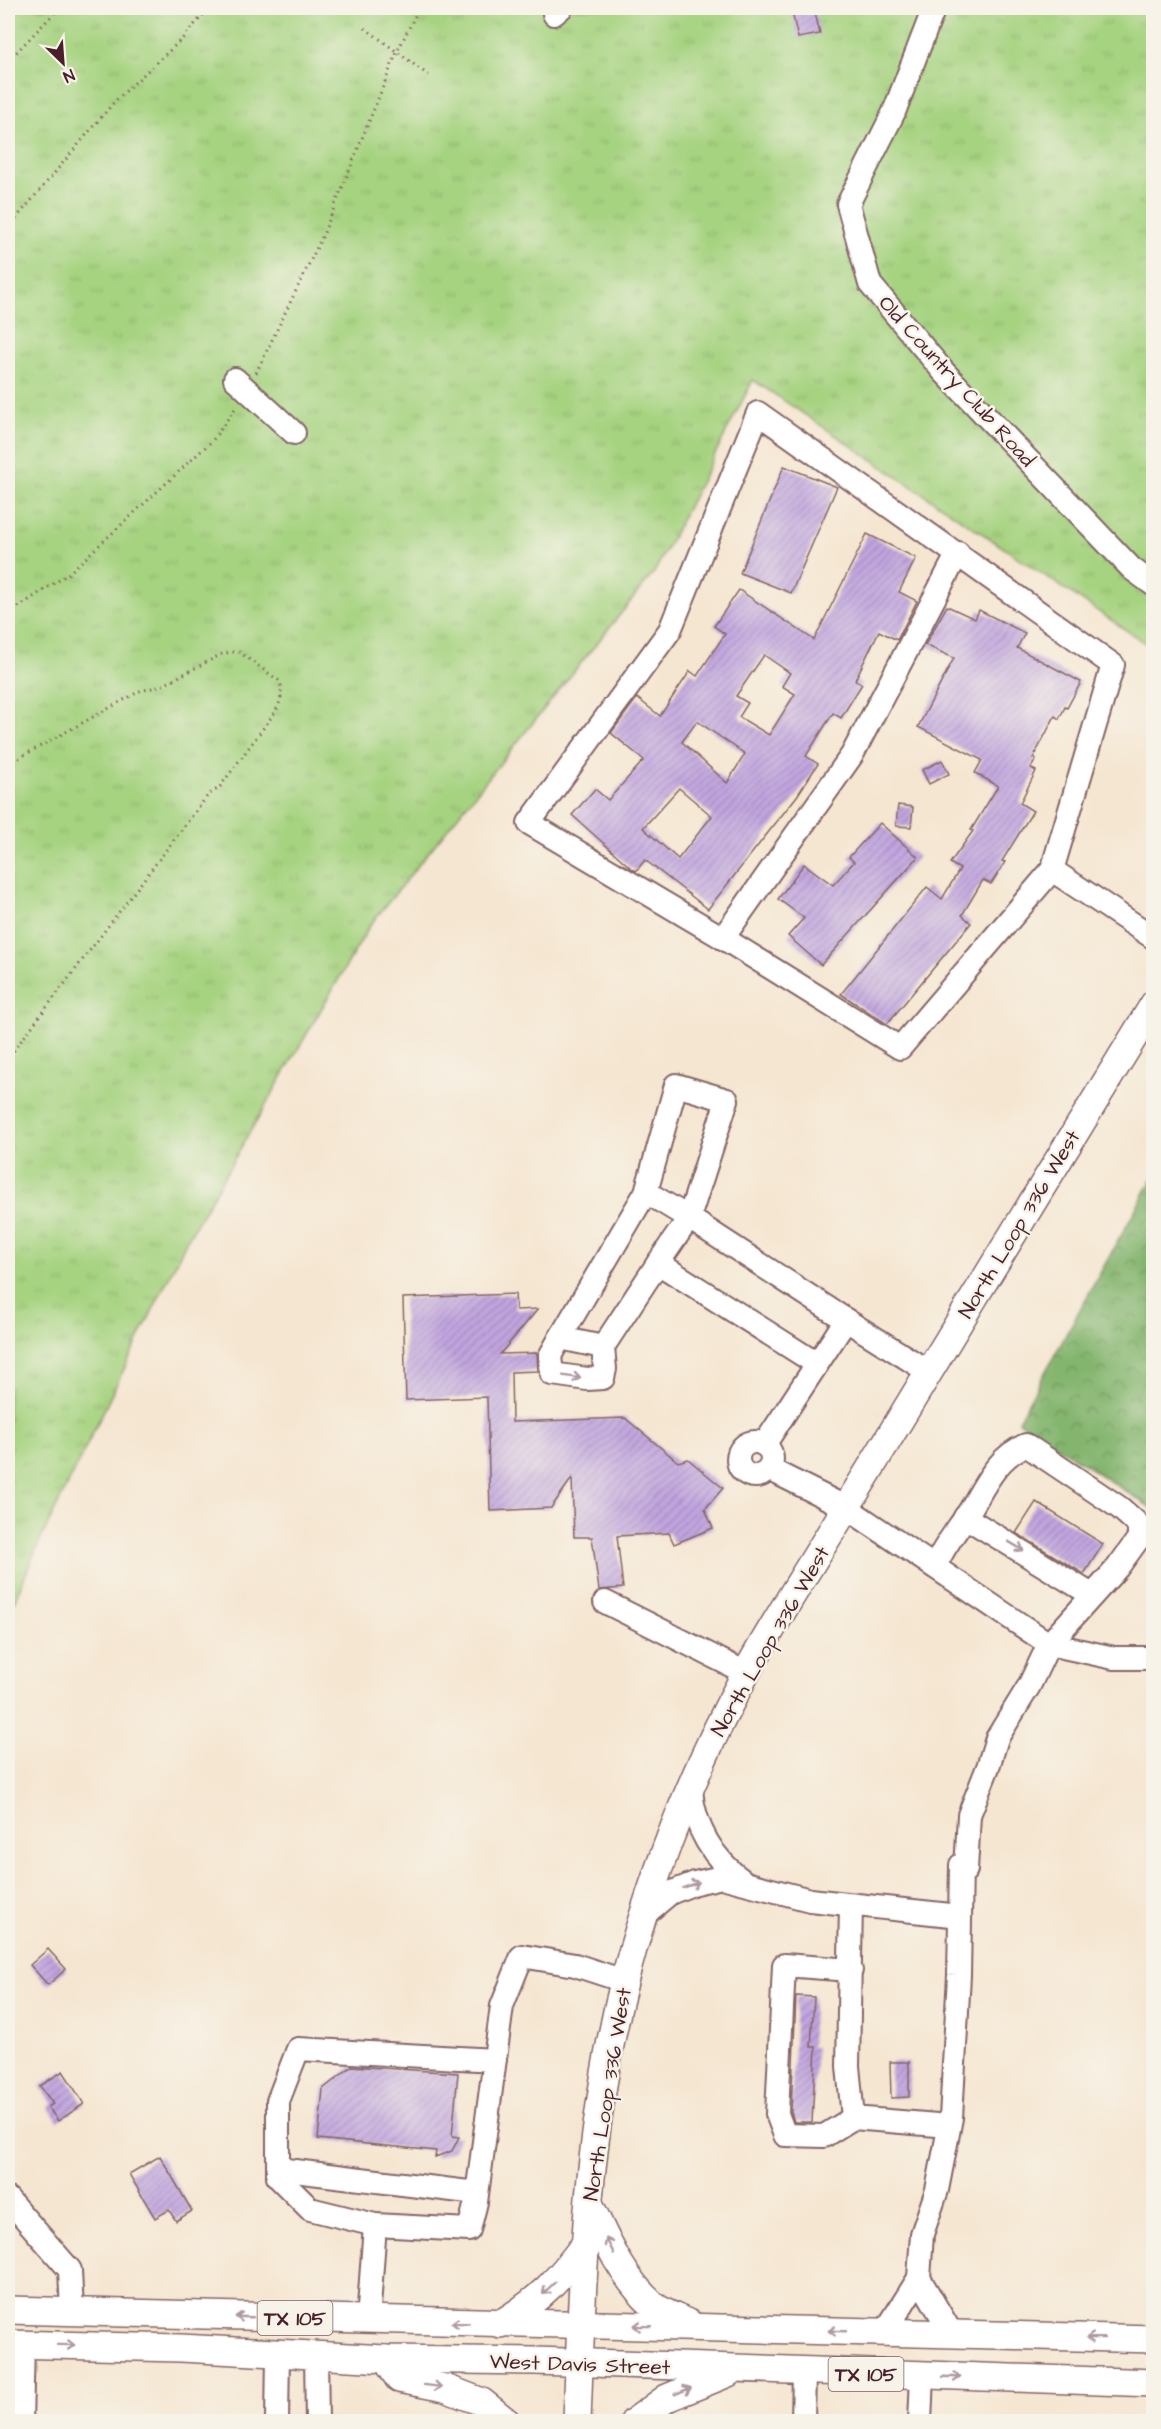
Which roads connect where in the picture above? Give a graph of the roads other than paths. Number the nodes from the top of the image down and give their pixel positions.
1 (934, 8) edge
2 (241, 385) road end
3 (294, 433) dead end
4 (958, 553) junction
5 (1154, 585) edge
6 (1052, 870) junction
7 (723, 938) junction
8 (1154, 938) edge
9 (1154, 1004) edge
10 (646, 1192) junction
11 (688, 1218) junction
12 (658, 1263) junction
13 (846, 1320) junction
14 (560, 1338) junction
15 (603, 1347) junction
16 (817, 1364) junction
17 (929, 1372) junction
18 (764, 1445) junction
19 (769, 1469) junction
20 (847, 1508) junction
21 (965, 1517) junction
22 (934, 1567) junction
23 (1092, 1595) junction
24 (605, 1602) dead end
25 (1049, 1644) junction
26 (1154, 1658) edge
27 (746, 1673) junction
28 (691, 1790) junction
29 (744, 1882) junction
30 (851, 1905) junction
31 (645, 1914) junction
32 (960, 1916) junction
33 (851, 1970) junction
34 (624, 1981) junction
35 (495, 2060) junction
36 (853, 2118) junction
37 (949, 2126) junction
38 (278, 2169) junction
39 (477, 2193) junction
40 (8, 2199) edge
41 (588, 2201) junction
42 (375, 2224) junction
43 (586, 2243) junction
44 (920, 2278) junction
45 (8, 2310) edge
46 (72, 2312) junction
47 (368, 2320) junction
48 (500, 2324) junction
49 (582, 2325) junction
50 (696, 2328) junction
51 (885, 2332) junction
52 (952, 2334) junction
53 (1154, 2339) edge
54 (15, 2344) edge
55 (278, 2352) junction
56 (316, 2354) junction
57 (386, 2359) junction
58 (579, 2363) junction
59 (736, 2369) junction
60 (804, 2372) junction
61 (922, 2376) junction
62 (1154, 2384) edge
63 (21, 2421) edge
64 (277, 2421) edge
65 (317, 2421) edge
66 (507, 2421) edge
67 (577, 2421) edge
68 (634, 2421) edge
69 (803, 2421) edge
70 (920, 2421) edge

1 - 5 street, Old Country Club Road
2 - 3 street
4 - 6 street
4 - 7 street
4 - 7 street
6 - 7 street
6 - 8 street
9 - 17 main road, North Loop 336 West
10 - 11 street
10 - 11 street
10 - 14 street
11 - 12 street
11 - 13 street
12 - 15 street
12 - 16 street
13 - 16 street
13 - 17 street
14 - 15 street
14 -> 15 street
16 - 18 street
17 - 20 main road, North Loop 336 West
18 - 19 street
18 - 19 street
19 - 20 street
20 - 22 street
20 - 27 main road, North Loop 336 West
21 - 22 street
21 -> 23 street
21 - 23 street
22 - 25 street
23 - 25 street
24 - 27 street
25 - 26 street
25 - 32 street
27 - 28 main road, North Loop 336 West
28 - 29 street
28 - 31 main road, North Loop 336 West
29 - 30 street
31 -> 29 street
30 - 32 street
30 - 33 street
31 - 34 main road, North Loop 336 West
32 - 37 street
33 - 36 street
33 - 36 street
34 - 35 street
34 - 41 main road, North Loop 336 West
35 - 38 street
35 - 39 street
36 - 37 street
37 - 44 street
38 - 39 street
38 - 42 street
39 - 42 street
40 - 46 street
41 - 43 main road, North Loop 336 West
50 -> 41 main road
42 - 47 street
43 -> 48 main road
43 - 49 main road, North Loop 336 West
44 - 51 street
44 - 52 street
45 - 46 main road, West Davis Street / TX 105
47 -> 46 main road, West Davis Street / TX 105
48 -> 47 main road, West Davis Street / TX 105
48 - 49 main road, West Davis Street / TX 105
50 -> 49 main road, West Davis Street / TX 105
49 - 58 main road, North Loop 336 West
51 -> 50 main road, West Davis Street / TX 105
51 - 52 main road, West Davis Street / TX 105
53 -> 52 main road, West Davis Street / TX 105
54 -> 55 main road, West Davis Street / TX 105
54 - 63 street
55 - 56 main road, West Davis Street / TX 105
55 - 64 street
56 - 57 main road, West Davis Street / TX 105
56 - 65 street
57 - 58 main road, West Davis Street / TX 105
57 -> 66 main road
58 - 59 main road, West Davis Street / TX 105
58 - 67 main road, North Loop 336 West
59 - 60 main road, West Davis Street / TX 105
68 -> 59 main road
60 - 61 main road, West Davis Street / TX 105
60 - 69 street
61 -> 62 main road, West Davis Street / TX 105
61 - 70 street

